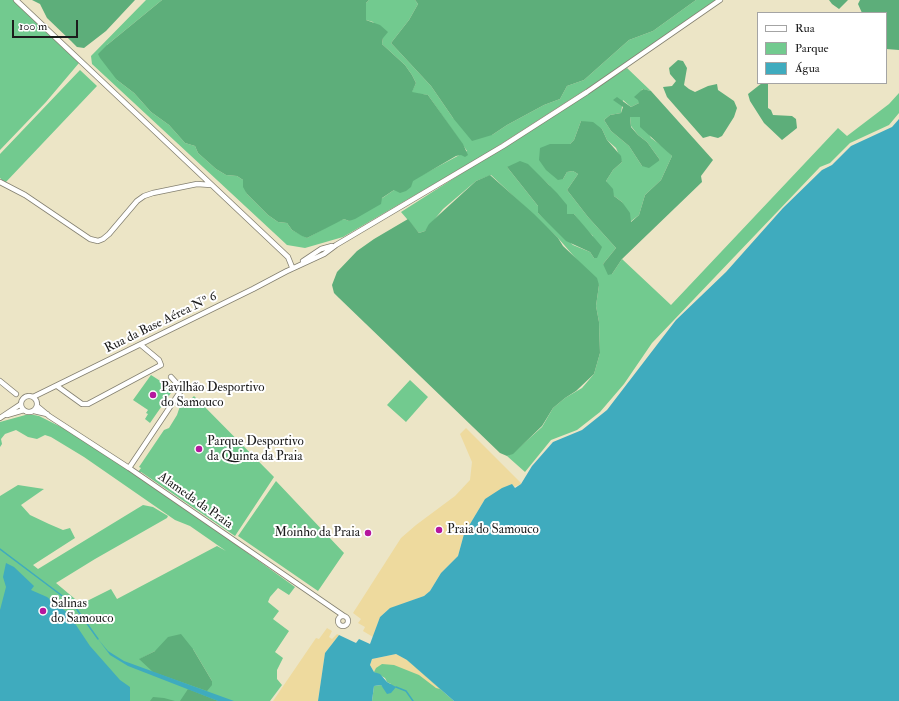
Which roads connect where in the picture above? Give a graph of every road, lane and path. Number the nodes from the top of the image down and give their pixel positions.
1 (16, 0) edge
2 (720, 0) edge
3 (199, 174) junction
4 (0, 182) edge
5 (197, 184) junction
6 (211, 185) junction
7 (336, 245) junction
8 (292, 267) junction
9 (285, 272) junction
10 (141, 345) junction
11 (171, 377) dead end
12 (0, 381) edge
13 (57, 386) junction
14 (16, 394) dead end
15 (36, 401) junction
16 (21, 404) junction
17 (24, 410) junction
18 (34, 410) junction
19 (47, 414) junction
20 (2, 417) edge
21 (129, 468) junction
22 (330, 606) junction
23 (344, 616) junction
24 (338, 621) junction

1 - 3 street
2 - 7 street
3 - 5 street
3 - 6 street
4 - 5 street
5 - 6 street
6 - 8 street
7 - 8 street
7 - 9 street
8 - 9 street
9 - 10 street, Rua da Base Aérea Nº 6
10 - 13 street, Rua da Base Aérea Nº 6
10 - 13 street
11 - 21 street
12 - 14 street
13 - 15 street, Rua da Base Aérea Nº 6
15 - 16 street
15 - 18 street
15 - 19 street
16 - 17 street
16 - 20 street
17 - 18 street
17 - 20 street
18 - 19 street
19 - 21 street, Alameda da Praia
21 - 22 street, Alameda da Praia
22 - 23 street, Alameda da Praia
22 - 24 street, Alameda da Praia
23 - 24 street
23 - 24 street

